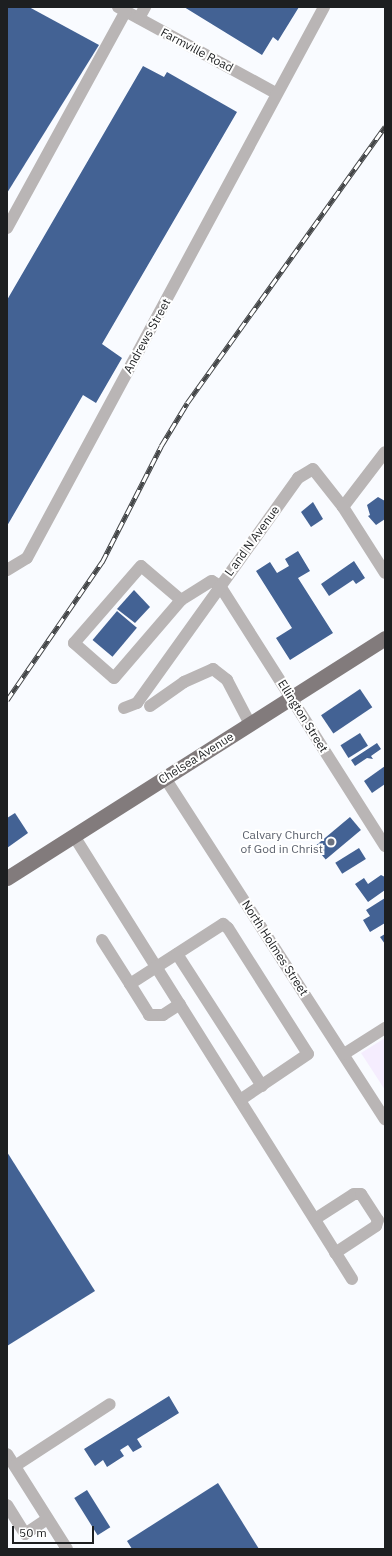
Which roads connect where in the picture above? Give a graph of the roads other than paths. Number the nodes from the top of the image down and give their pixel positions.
1 (145, 7) edge
2 (324, 7) edge
3 (122, 9) edge
4 (139, 18) junction
5 (276, 92) junction
6 (7, 228) edge
7 (385, 452) edge
8 (343, 507) junction
9 (7, 570) edge
10 (385, 573) edge
11 (220, 586) junction
12 (181, 600) junction
13 (385, 638) edge
14 (292, 697) junction
15 (150, 706) dead end
16 (124, 708) dead end
17 (250, 724) junction
18 (165, 778) junction
19 (74, 836) junction
20 (385, 846) edge
21 (7, 878) edge
22 (102, 940) dead end
23 (177, 954) junction
24 (157, 967) junction
25 (130, 984) junction
26 (180, 1004) junction
27 (385, 1028) edge
28 (344, 1054) junction
29 (262, 1086) junction
30 (240, 1100) junction
31 (385, 1119) edge
32 (315, 1219) junction
33 (336, 1252) junction
34 (352, 1279) dead end
35 (110, 1404) dead end
36 (7, 1454) edge
37 (14, 1466) junction
38 (7, 1505) edge
39 (48, 1519) junction
40 (67, 1549) edge

1 - 4 street
2 - 5 street, Andrews Street
3 - 4 street, Farmville Road
3 - 6 street
4 - 5 street, Farmville Road
5 - 9 street, Andrews Street
7 - 8 street
8 - 10 street
8 - 11 street, L and N Avenue
11 - 12 street
11 - 14 street, Ellington Street
11 - 16 street, L and N Avenue
12 - 12 street
13 - 14 main road, Chelsea Avenue
14 - 17 main road, Chelsea Avenue
14 - 20 street, Ellington Street
15 - 17 street
17 - 18 main road, Chelsea Avenue
18 - 19 main road, Chelsea Avenue
18 - 28 street, North Holmes Street
19 - 21 main road, Chelsea Avenue
19 - 24 street
22 - 25 street
23 - 24 street
23 - 29 street
23 - 29 street
24 - 25 street
24 - 26 street
25 - 26 street
26 - 30 street
27 - 28 street
28 - 31 street, North Holmes Street
29 - 30 street
30 - 32 street
32 - 33 street
32 - 33 street
33 - 34 street
35 - 37 street
36 - 37 street
37 - 39 street
38 - 39 street
39 - 40 street

